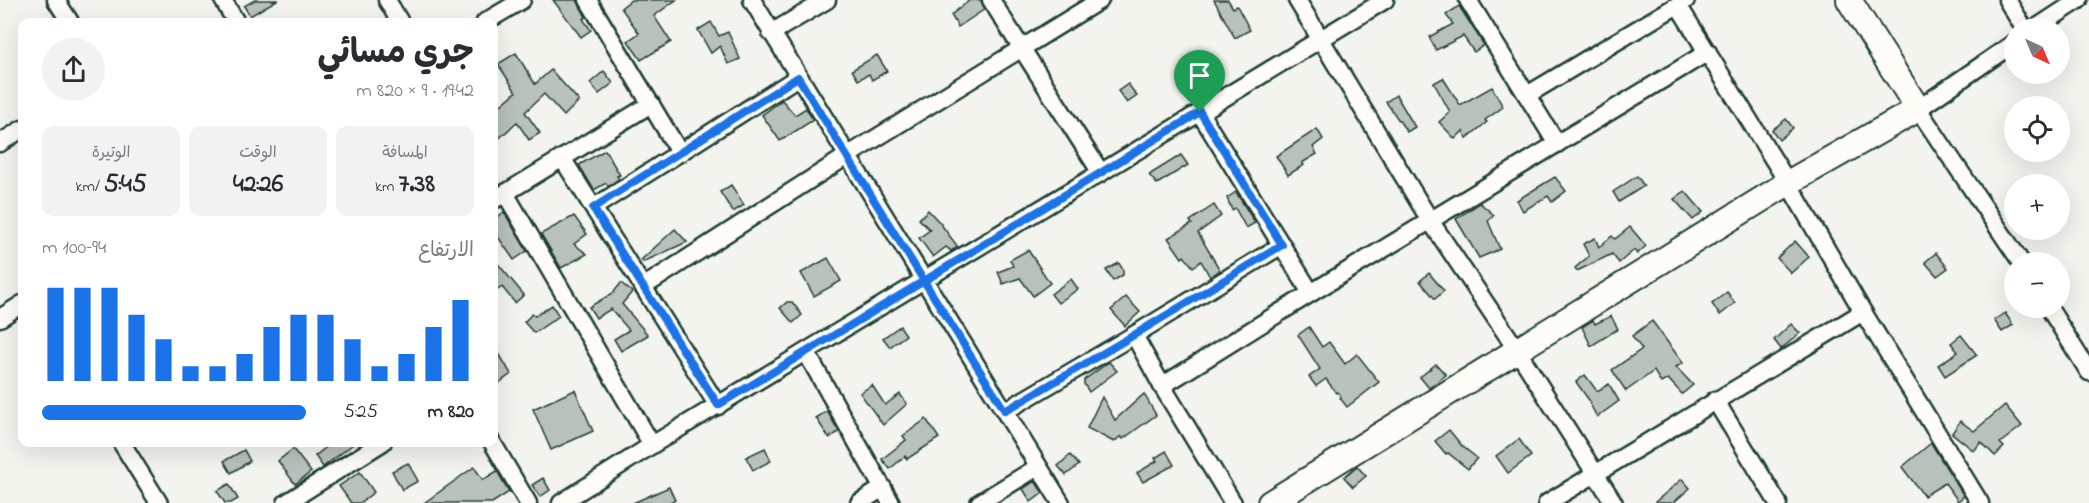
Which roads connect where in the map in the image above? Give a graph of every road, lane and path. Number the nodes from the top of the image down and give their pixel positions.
1 (56, 0) edge
2 (223, 0) edge
3 (387, 0) edge
4 (522, 0) edge
5 (588, 0) edge
6 (752, 0) edge
7 (827, 0) edge
8 (991, 0) edge
9 (1100, 0) edge
10 (1297, 0) edge
11 (1385, 0) edge
12 (1468, 0) edge
13 (1849, 0) edge
14 (2007, 0) edge
15 (2079, 0) edge
16 (1682, 3) edge
17 (67, 18) edge
18 (234, 18) edge
19 (398, 18) edge
20 (492, 18) edge
21 (2018, 18) edge
22 (2051, 18) edge
23 (771, 33) junction
24 (1321, 39) junction
25 (1022, 48) junction
26 (2004, 50) edge
27 (1708, 52) junction
28 (798, 77) junction
29 (1527, 95) junction
30 (651, 104) junction
31 (1918, 109) junction
32 (1200, 112) junction
33 (18, 132) edge
34 (0, 143) edge
35 (1557, 144) junction
36 (680, 153) junction
37 (847, 156) junction
38 (562, 158) junction
39 (1101, 173) junction
40 (1788, 183) junction
41 (500, 197) edge
42 (593, 208) junction
43 (1431, 222) junction
44 (1282, 245) junction
45 (2014, 252) edge
46 (924, 281) junction
47 (643, 287) junction
48 (1311, 293) junction
49 (18, 307) edge
50 (1863, 312) junction
51 (0, 318) edge
52 (2055, 318) edge
53 (1134, 335) junction
54 (1517, 350) junction
55 (806, 352) junction
56 (2089, 372) edge
57 (1162, 386) junction
58 (1715, 400) junction
59 (718, 405) junction
60 (1005, 411) junction
61 (652, 445) junction
62 (124, 447) edge
63 (375, 447) edge
64 (495, 447) edge
65 (1038, 467) junction
66 (1597, 473) junction
67 (883, 488) junction
68 (159, 503) edge
69 (286, 503) edge
70 (528, 503) edge
71 (561, 503) edge
72 (859, 503) edge
73 (891, 503) edge
74 (979, 503) edge
75 (1061, 503) edge
76 (1233, 503) edge
77 (1270, 503) edge
78 (1547, 503) edge
79 (1614, 503) edge
80 (1778, 503) edge
81 (1980, 503) edge

1 - 17 street
2 - 18 street
3 - 19 street
4 - 20 street
5 - 30 street
6 - 23 street
7 - 23 street
8 - 25 street
9 - 25 street
10 - 24 street
11 - 24 street
12 - 29 street
13 - 31 street
14 - 21 street
15 - 22 street
16 - 27 street
16 - 29 street
23 - 28 street
24 - 32 street
24 - 43 street
25 - 37 street
25 - 39 street
26 - 31 street
27 - 35 street
27 - 40 street
28 - 36 street
28 - 37 street
29 - 35 street
30 - 36 street
30 - 38 street
31 - 40 street
31 - 45 street
32 - 39 street
32 - 44 street
33 - 34 street
35 - 43 street
36 - 42 street
37 - 46 street
37 - 47 street
38 - 41 street
38 - 42 street
39 - 46 street
40 - 50 street
40 - 54 street
41 - 61 street
42 - 47 street
43 - 48 street
43 - 54 street
44 - 48 street
44 - 53 street
46 - 55 street
46 - 60 street
47 - 59 street
48 - 57 street
49 - 51 street
50 - 58 street
50 - 81 street
52 - 56 street
53 - 57 street
53 - 60 street
54 - 66 street
54 - 77 street
55 - 59 street
55 - 67 street
57 - 76 street
58 - 66 street
58 - 80 street
59 - 61 street
60 - 65 street
61 - 71 street
62 - 68 street
63 - 69 street
64 - 70 street
65 - 74 street
65 - 75 street
66 - 78 street
66 - 79 street
67 - 72 street
67 - 73 street

